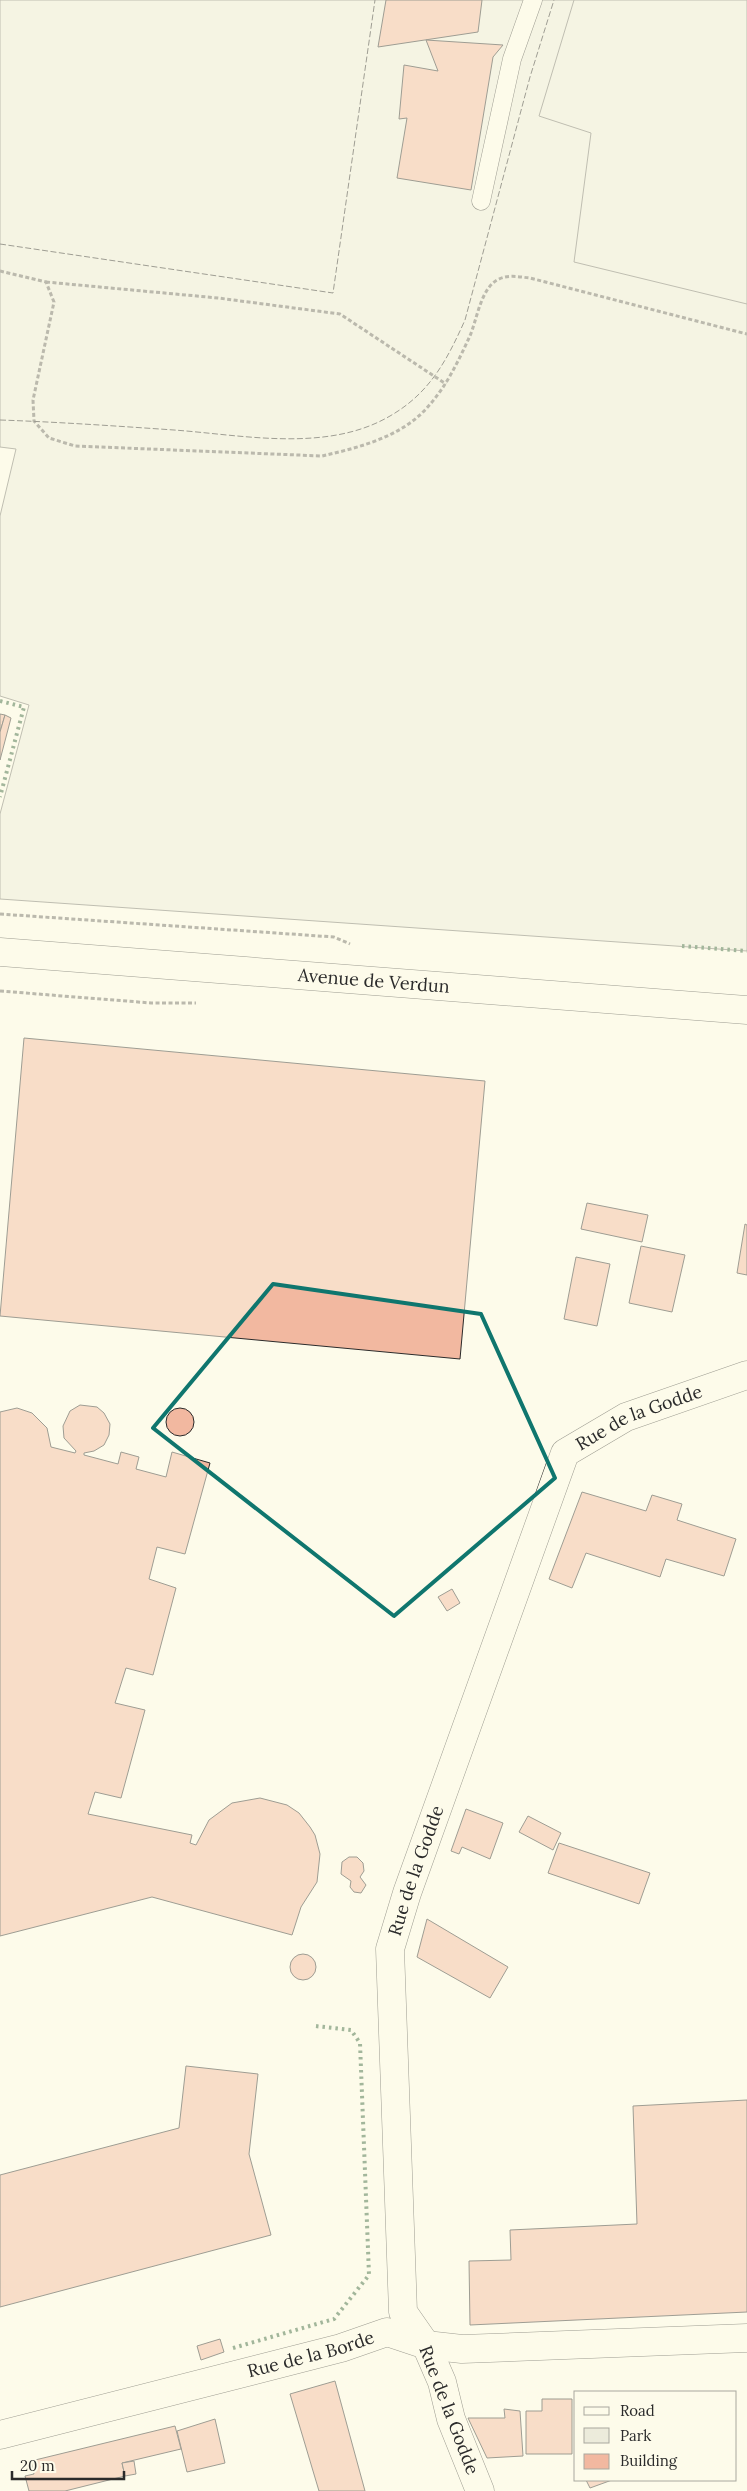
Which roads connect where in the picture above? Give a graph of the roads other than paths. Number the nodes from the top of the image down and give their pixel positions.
1 (533, 0) edge
2 (481, 201) dead end
3 (0, 952) edge
4 (747, 1010) edge
5 (747, 1375) edge
6 (747, 2338) edge
7 (426, 2345) junction
8 (0, 2435) edge
9 (480, 2491) edge

1 - 2 lane
3 - 4 street, Avenue de Verdun
5 - 7 street, Rue de la Godde
6 - 7 street, Rue de la Borde
7 - 8 street, Rue de la Borde
7 - 9 street, Rue de la Godde

